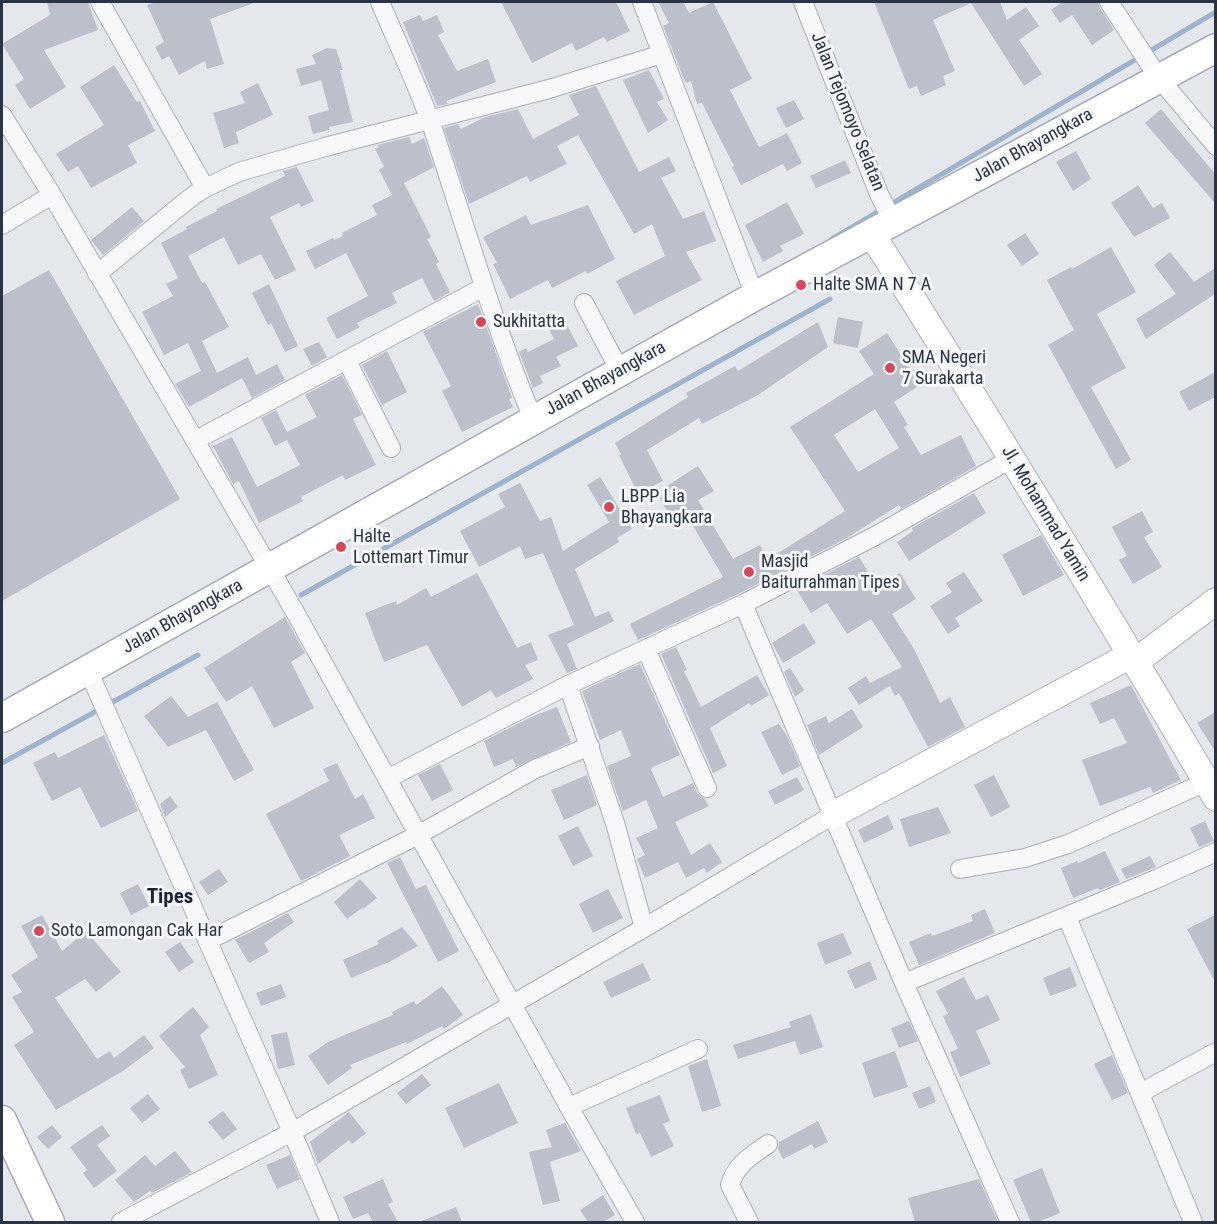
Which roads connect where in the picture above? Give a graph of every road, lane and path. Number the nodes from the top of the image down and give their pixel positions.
1 (100, 2) edge
2 (380, 2) edge
3 (642, 2) edge
4 (803, 2) edge
5 (1109, 2) edge
6 (1215, 48) edge
7 (662, 54) junction
8 (1153, 70) junction
9 (2, 115) edge
10 (430, 120) junction
11 (1215, 146) edge
12 (205, 188) junction
13 (52, 195) junction
14 (883, 217) junction
15 (2, 225) edge
16 (97, 274) junction
17 (484, 287) junction
18 (755, 296) junction
19 (584, 303) dead end
20 (346, 361) junction
21 (620, 371) junction
22 (533, 419) junction
23 (196, 440) junction
24 (391, 448) dead end
25 (1011, 459) junction
26 (270, 568) junction
27 (1215, 601) edge
28 (743, 604) junction
29 (646, 649) junction
30 (1133, 658) junction
31 (90, 674) junction
32 (568, 685) junction
33 (2, 718) edge
34 (590, 746) junction
35 (387, 778) junction
36 (707, 788) dead end
37 (1211, 790) edge
38 (833, 815) junction
39 (418, 835) junction
40 (1215, 852) edge
41 (960, 869) dead end
42 (1067, 917) junction
43 (644, 928) junction
44 (207, 941) junction
45 (904, 983) junction
46 (513, 1004) junction
47 (698, 1049) dead end
48 (1215, 1052) edge
49 (1140, 1093) junction
50 (569, 1107) junction
51 (2, 1120) edge
52 (292, 1132) junction
53 (768, 1144) dead end
54 (50, 1222) edge
55 (121, 1222) edge
56 (330, 1222) edge
57 (635, 1222) edge
58 (749, 1222) edge
59 (1010, 1222) edge
60 (1193, 1222) edge

1 - 12 street
2 - 10 street
3 - 7 street
4 - 14 street, Jalan Tejomoyo Selatan
5 - 8 street
6 - 8 main road, Jalan Bhayangkara
7 - 10 street
7 - 18 street
8 - 11 street
8 - 14 main road, Jalan Bhayangkara
9 - 13 street
10 - 12 street
10 - 17 street
12 - 16 street
13 - 15 street
13 - 16 street
14 - 18 main road, Jalan Bhayangkara
14 - 25 main road, Jl. Mohammad Yamin
16 - 23 street
17 - 20 street
17 - 22 street
18 - 21 main road, Jalan Bhayangkara
19 - 21 street
20 - 23 street
20 - 24 street
21 - 22 main road, Jalan Bhayangkara
22 - 26 main road, Jalan Bhayangkara
23 - 26 street
25 - 28 street
25 - 30 main road, Jl. Mohammad Yamin
26 - 31 main road, Jalan Bhayangkara
26 - 35 street
27 - 30 main road
28 - 29 street
28 - 38 street
29 - 32 street
29 - 36 street
30 - 37 main road, Jl. Mohammad Yamin
30 - 38 main road
31 - 33 main road, Jalan Bhayangkara
31 - 44 street
32 - 34 street
32 - 35 street
34 - 39 street
34 - 43 street
35 - 39 street
37 - 41 street
38 - 43 street
38 - 45 street
39 - 44 street
39 - 46 street
40 - 42 street
42 - 45 street
42 - 49 street
43 - 46 street
44 - 52 street
45 - 59 street
46 - 50 street
46 - 52 street
47 - 50 street
48 - 49 street
49 - 60 street
50 - 57 street
51 - 54 main road
52 - 55 street
52 - 56 street
53 - 58 street

